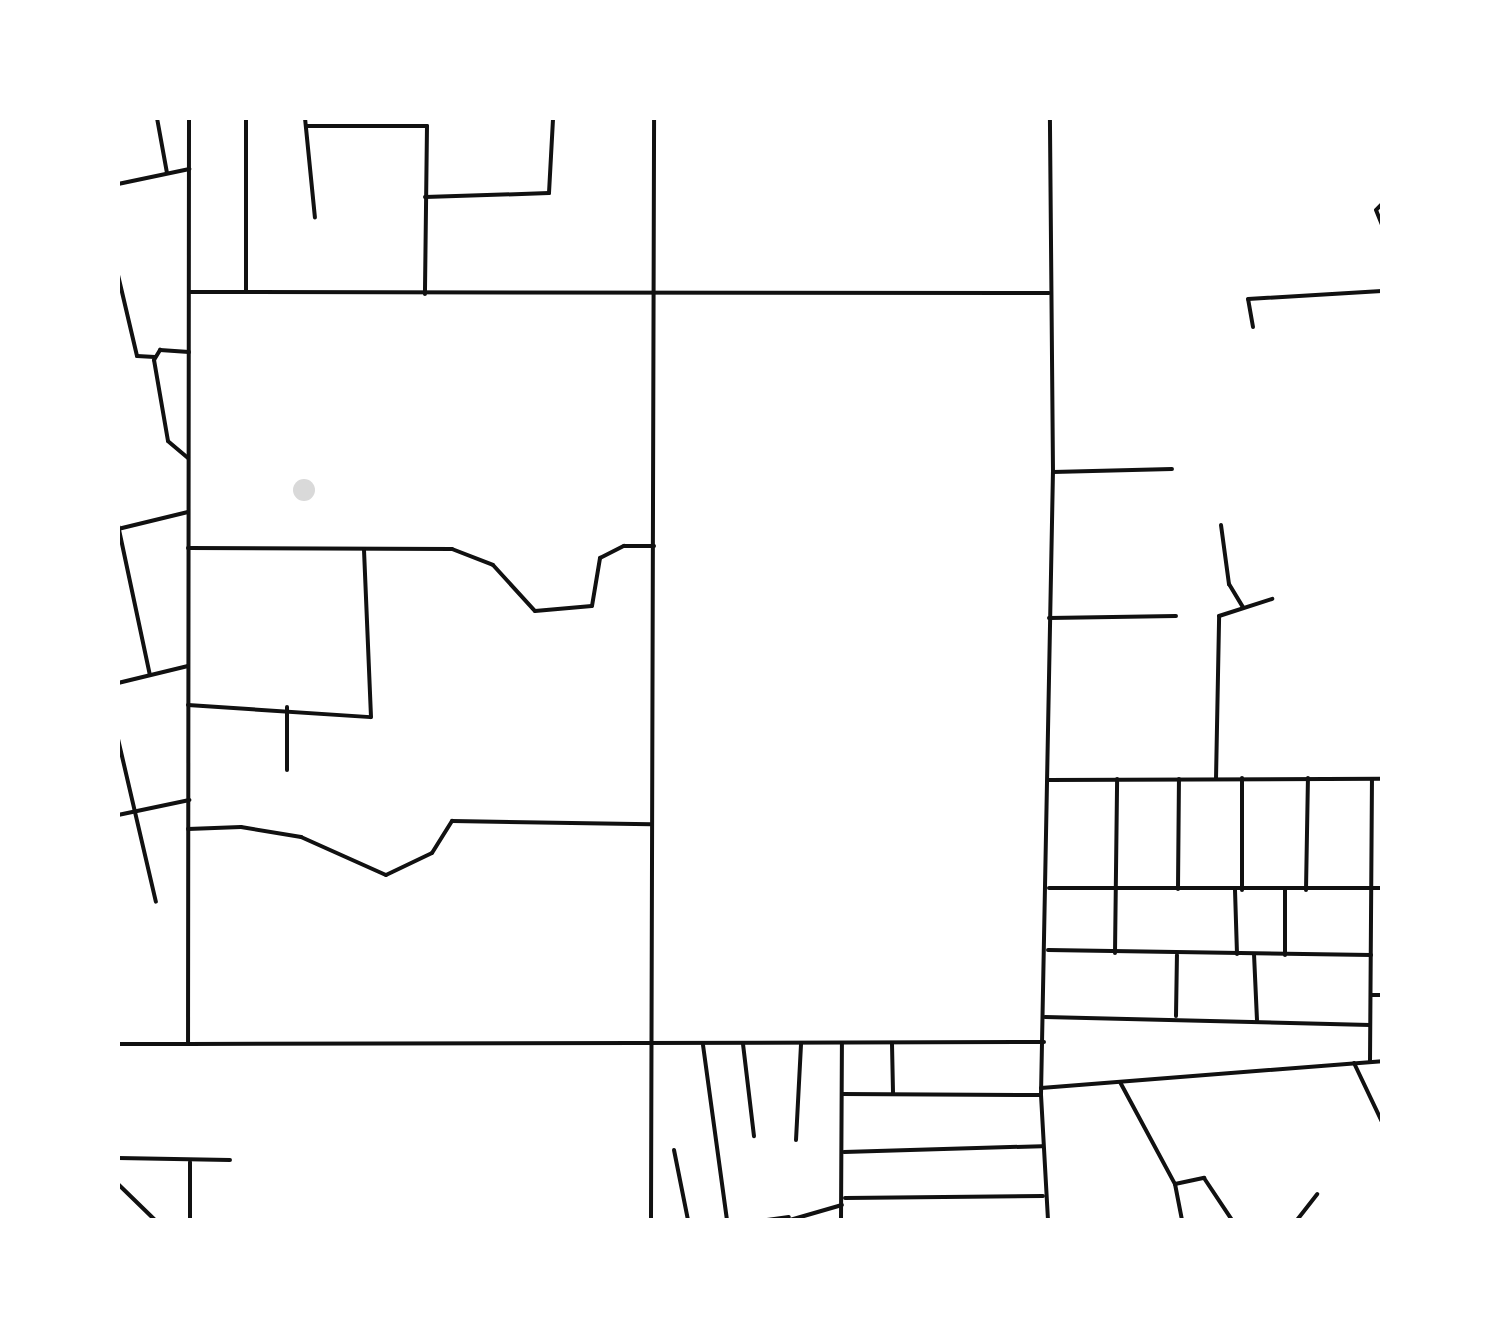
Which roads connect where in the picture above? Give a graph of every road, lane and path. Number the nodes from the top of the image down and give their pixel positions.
1 (157, 118) edge
2 (189, 118) edge
3 (246, 118) edge
4 (305, 118) edge
5 (553, 118) edge
6 (654, 118) edge
7 (1050, 118) edge
8 (306, 126) junction
9 (189, 169) junction
10 (167, 173) junction
11 (118, 184) edge
12 (425, 197) junction
13 (1382, 204) edge
14 (315, 218) dead end
15 (1382, 225) edge
16 (118, 275) edge
17 (1382, 291) edge
18 (189, 292) junction
19 (246, 292) junction
20 (653, 293) junction
21 (1049, 293) junction
22 (425, 294) junction
23 (1253, 327) dead end
24 (189, 352) junction
25 (155, 357) junction
26 (189, 459) junction
27 (1172, 469) dead end
28 (1053, 472) junction
29 (188, 512) junction
30 (1221, 525) dead end
31 (118, 527) edge
32 (654, 546) junction
33 (188, 548) junction
34 (364, 549) junction
35 (1272, 599) dead end
36 (1243, 607) junction
37 (1176, 616) dead end
38 (1049, 618) junction
39 (188, 666) junction
40 (150, 675) junction
41 (118, 683) edge
42 (188, 705) junction
43 (287, 707) junction
44 (118, 739) edge
45 (287, 770) dead end
46 (1242, 778) junction
47 (1308, 778) junction
48 (1117, 779) junction
49 (1179, 779) junction
50 (1216, 779) junction
51 (1372, 779) junction
52 (1382, 779) edge
53 (1048, 780) junction
54 (189, 800) junction
55 (137, 811) junction
56 (118, 815) edge
57 (651, 824) junction
58 (188, 829) junction
59 (1373, 834) junction
60 (1382, 834) edge
61 (1049, 888) junction
62 (1382, 888) edge
63 (1117, 889) junction
64 (1178, 889) junction
65 (1373, 889) junction
66 (1235, 890) junction
67 (1242, 890) junction
68 (1285, 890) junction
69 (1306, 890) junction
70 (156, 902) dead end
71 (1372, 942) junction
72 (1382, 942) edge
73 (1048, 950) junction
74 (1115, 953) junction
75 (1237, 954) junction
76 (1254, 954) junction
77 (1177, 955) junction
78 (1285, 955) junction
79 (1371, 955) junction
80 (1371, 995) junction
81 (1382, 995) edge
82 (1045, 1017) junction
83 (1176, 1017) junction
84 (1257, 1020) junction
85 (1370, 1025) junction
86 (653, 1042) junction
87 (1044, 1042) junction
88 (801, 1043) junction
89 (118, 1044) edge
90 (188, 1044) junction
91 (743, 1044) junction
92 (842, 1044) junction
93 (892, 1044) junction
94 (703, 1045) junction
95 (1382, 1061) edge
96 (1370, 1062) junction
97 (1354, 1063) junction
98 (1120, 1082) junction
99 (1041, 1088) junction
100 (893, 1093) junction
101 (842, 1094) junction
102 (1041, 1095) junction
103 (1382, 1122) edge
104 (754, 1136) dead end
105 (796, 1140) dead end
106 (1042, 1146) junction
107 (674, 1150) dead end
108 (844, 1152) junction
109 (118, 1158) edge
110 (230, 1160) dead end
111 (190, 1162) junction
112 (118, 1184) edge
113 (1175, 1184) junction
114 (1317, 1194) dead end
115 (1043, 1196) junction
116 (845, 1198) junction
117 (842, 1205) junction
118 (790, 1218) edge
119 (155, 1220) edge
120 (190, 1220) edge
121 (651, 1220) edge
122 (688, 1220) edge
123 (727, 1220) edge
124 (767, 1220) edge
125 (841, 1220) edge
126 (1048, 1220) edge
127 (1182, 1220) edge
128 (1232, 1220) edge
129 (1297, 1220) edge

1 - 10 street
2 - 9 street
3 - 19 street
4 - 8 street
5 - 12 street
6 - 20 street
7 - 21 street
8 - 12 street
8 - 14 street
9 - 10 street
9 - 18 street
10 - 11 street
12 - 22 street
13 - 15 street
16 - 25 street
17 - 23 street
18 - 19 street
18 - 24 street
19 - 22 street
20 - 21 street
20 - 22 street
20 - 32 street
21 - 28 street
24 - 25 street
24 - 26 street
25 - 26 street
26 - 29 street
27 - 28 street
28 - 38 street
29 - 31 street
29 - 33 street
30 - 36 street
31 - 40 street
32 - 34 street
32 - 57 street
33 - 34 street
33 - 39 street
34 - 43 street
35 - 36 street
36 - 50 street
37 - 38 street
38 - 53 street
39 - 40 street
39 - 42 street
40 - 41 street
42 - 43 street
42 - 54 street
43 - 45 street
44 - 55 street
46 - 47 street
46 - 50 street
46 - 67 street
47 - 51 street
47 - 69 street
48 - 49 street
48 - 53 street
48 - 63 street
49 - 50 street
49 - 64 street
51 - 52 street
51 - 59 street
53 - 61 street
54 - 55 street
54 - 58 street
55 - 56 street
55 - 70 street
57 - 58 street
57 - 86 street
58 - 90 street
59 - 60 street
59 - 65 street
61 - 63 street
61 - 73 street
62 - 65 street
63 - 64 street
63 - 74 street
64 - 66 street
65 - 69 street
65 - 71 street
66 - 67 street
66 - 75 street
67 - 68 street
68 - 69 street
68 - 78 street
71 - 72 street
71 - 79 street
73 - 74 street
73 - 82 street
74 - 77 street
75 - 76 street
75 - 77 street
76 - 78 street
76 - 84 street
77 - 83 street
78 - 79 street
79 - 80 street
80 - 81 street
80 - 85 street
82 - 83 street
82 - 87 street
83 - 84 street
84 - 85 street
85 - 96 street
86 - 90 street
86 - 94 street
86 - 121 street
87 - 93 street
87 - 99 street
88 - 91 street
88 - 92 street
88 - 105 street
89 - 90 street
91 - 94 street
91 - 104 street
92 - 93 street
92 - 101 street
93 - 100 street
94 - 123 street
95 - 96 street
96 - 97 street
97 - 98 street
97 - 103 street
98 - 99 street
98 - 113 street
99 - 102 street
100 - 101 street
100 - 102 street
101 - 108 street
102 - 106 street
106 - 108 street
106 - 115 street
107 - 122 street
108 - 116 street
109 - 111 street
110 - 111 street
111 - 120 street
112 - 119 street
113 - 127 street
113 - 128 street
114 - 129 street
115 - 116 street
115 - 126 street
116 - 117 street
117 - 118 street
117 - 125 street
118 - 124 street

